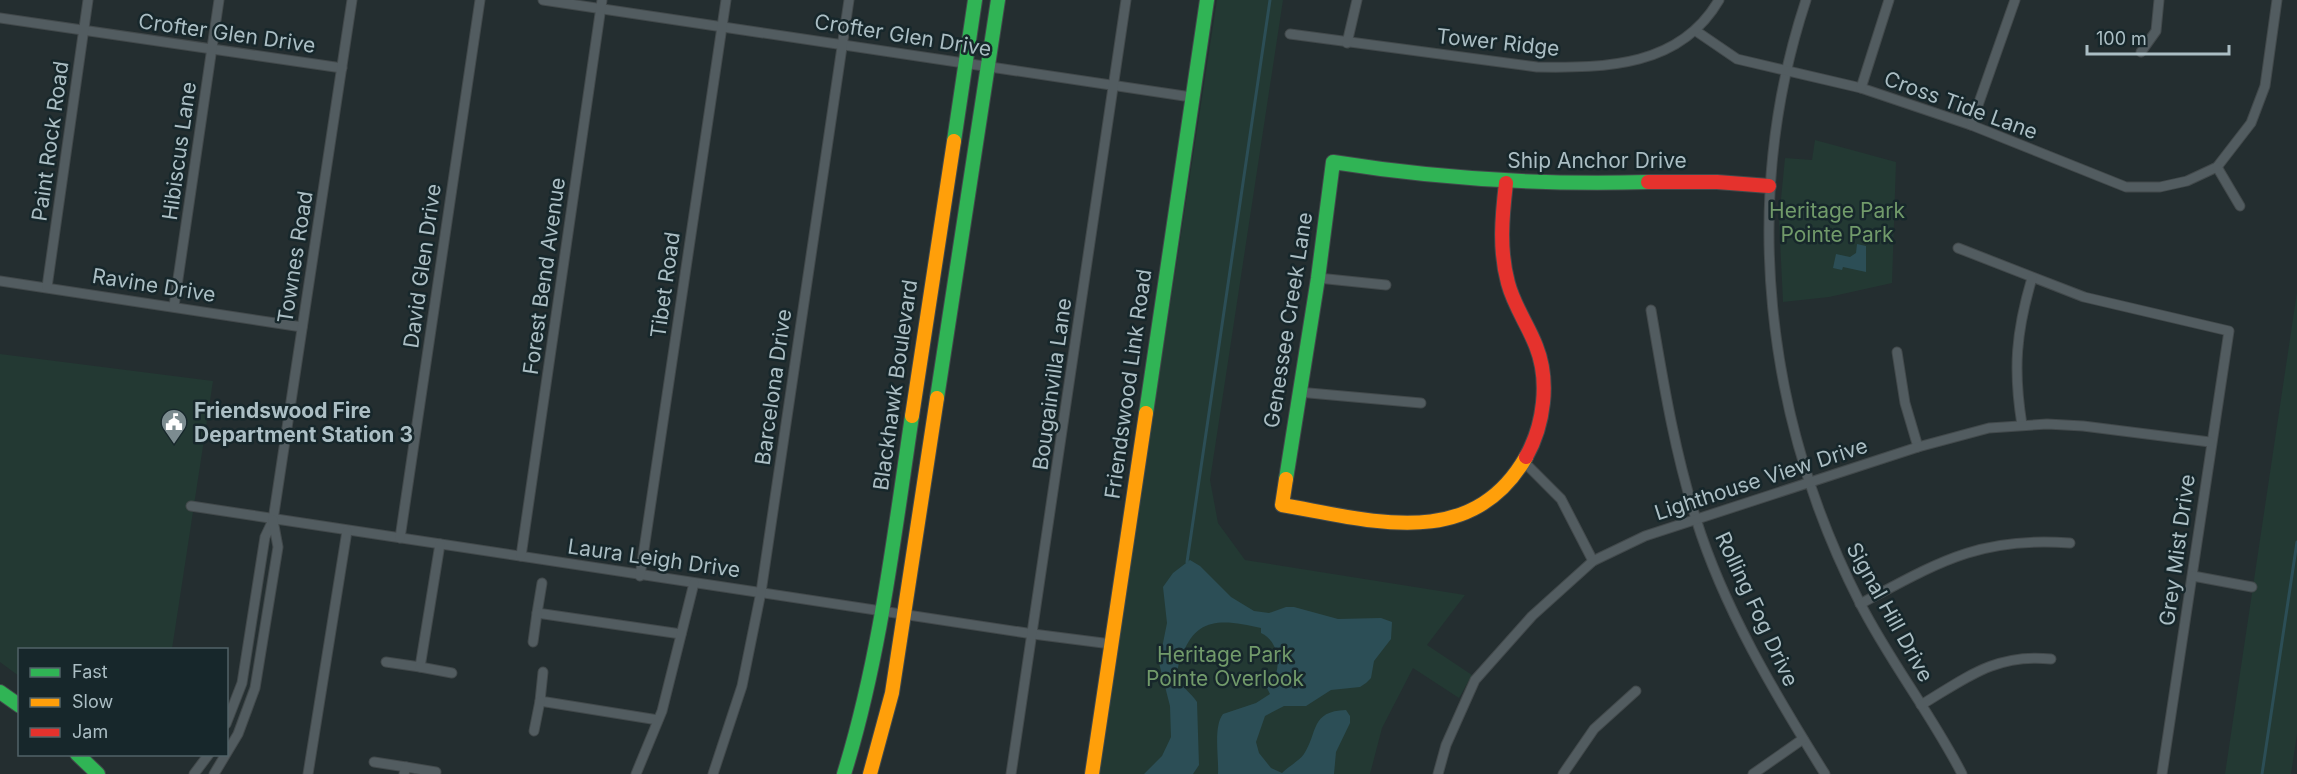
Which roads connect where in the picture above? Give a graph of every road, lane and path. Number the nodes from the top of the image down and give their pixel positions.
1 (88, 0) edge
2 (219, 0) edge
3 (352, 0) edge
4 (480, 0) edge
5 (543, 0) edge
6 (726, 0) edge
7 (849, 0) edge
8 (975, 0) edge
9 (998, 0) edge
10 (1126, 0) edge
11 (1207, 0) edge
12 (1357, 0) edge
13 (1719, 0) edge
14 (1806, 0) edge
15 (1889, 0) edge
16 (2015, 0) edge
17 (2159, 0) edge
18 (2277, 0) edge
19 (602, 4) edge
20 (0, 18) edge
21 (722, 26) junction
22 (84, 29) junction
23 (1696, 31) junction
24 (1290, 34) dead end
25 (843, 43) junction
26 (1347, 43) junction
27 (212, 49) junction
28 (2141, 52) dead end
29 (966, 64) junction
30 (988, 67) junction
31 (342, 68) junction
32 (1786, 71) junction
33 (1114, 84) junction
34 (1861, 88) junction
35 (1191, 97) junction
36 (1971, 125) junction
37 (1354, 165) joint
38 (2217, 167) junction
39 (1506, 183) junction
40 (1769, 186) junction
41 (2240, 206) dead end
42 (939, 231) junction
43 (962, 235) junction
44 (1958, 248) dead end
45 (1318, 278) junction
46 (2032, 278) junction
47 (0, 281) edge
48 (1386, 285) dead end
49 (47, 287) junction
50 (174, 306) junction
51 (1651, 310) dead end
52 (302, 327) junction
53 (1897, 352) dead end
54 (920, 359) junction
55 (943, 363) junction
56 (1298, 392) junction
57 (1421, 403) dead end
58 (2022, 424) junction
59 (2210, 442) junction
60 (1918, 447) junction
61 (1525, 463) junction
62 (1808, 482) junction
63 (191, 506) dead end
64 (273, 520) junction
65 (1696, 520) junction
66 (347, 531) junction
67 (400, 538) junction
68 (2070, 543) dead end
69 (440, 544) junction
70 (521, 556) junction
71 (1593, 561) junction
72 (640, 576) junction
73 (2193, 576) junction
74 (542, 583) dead end
75 (694, 583) junction
76 (2252, 586) dead end
77 (761, 592) junction
78 (1860, 604) junction
79 (883, 612) junction
80 (537, 613) junction
81 (905, 614) junction
82 (681, 634) junction
83 (1033, 634) junction
84 (533, 642) dead end
85 (1111, 644) junction
86 (2051, 659) dead end
87 (386, 662) dead end
88 (420, 667) junction
89 (543, 672) dead end
90 (452, 673) dead end
91 (1636, 691) dead end
92 (0, 692) edge
93 (540, 701) junction
94 (18, 705) edge
95 (1921, 705) junction
96 (228, 719) edge
97 (658, 720) junction
98 (534, 731) dead end
99 (1803, 739) junction
100 (228, 751) edge
101 (79, 756) edge
102 (208, 756) edge
103 (225, 756) edge
104 (374, 762) dead end
105 (405, 771) edge
106 (436, 772) dead end
107 (98, 774) edge
108 (194, 774) edge
109 (214, 774) edge
110 (308, 774) edge
111 (636, 774) edge
112 (713, 774) edge
113 (844, 774) edge
114 (870, 774) edge
115 (1011, 774) edge
116 (1092, 774) edge
117 (1438, 774) edge
118 (1563, 774) edge
119 (1754, 774) edge
120 (1825, 774) edge
121 (1962, 774) edge
122 (2162, 774) edge

1 - 22 street, Paint Rock Road
2 - 27 street, Hibiscus Lane
3 - 31 street, Townes Road
4 - 67 street, David Glen Drive
5 - 19 street, Crofter Glen Drive
6 - 21 street, Tibet Road
7 - 25 street, Barcelona Drive
8 - 29 street, Blackhawk Boulevard
9 - 30 street, Blackhawk Boulevard
10 - 33 street, Bougainvilla Lane
11 - 35 street, Friendswood Link Road
12 - 26 street
13 - 23 street, Tower Ridge
14 - 32 street, Signal Hill Drive
15 - 34 street
16 - 36 street
17 - 28 street
18 - 38 street
19 - 21 street, Crofter Glen Drive
19 - 70 street, Forest Bend Avenue
20 - 22 street, Crofter Glen Drive
21 - 25 street, Crofter Glen Drive
21 - 72 street, Tibet Road
22 - 27 street, Crofter Glen Drive
22 - 49 street, Paint Rock Road
23 - 26 street, Tower Ridge
23 - 32 street, Cross Tide Lane
24 - 26 street, Tower Ridge
25 - 29 street, Crofter Glen Drive
25 - 77 street, Barcelona Drive
27 - 31 street, Crofter Glen Drive
27 - 50 street, Hibiscus Lane
29 - 30 street, Crofter Glen Drive
29 - 42 street, Blackhawk Boulevard
30 - 33 street, Crofter Glen Drive
30 - 43 street, Blackhawk Boulevard
31 - 52 street, Townes Road
32 - 34 street, Cross Tide Lane
32 - 40 street, Signal Hill Drive
33 - 35 street, Crofter Glen Drive
33 - 83 street, Bougainvilla Lane
34 - 36 street, Cross Tide Lane
35 - 85 street, Friendswood Link Road
36 - 38 street, Cross Tide Lane
37 - 39 street, Ship Anchor Drive
37 - 45 street, Genessee Creek Lane
38 - 41 street
39 - 40 street, Ship Anchor Drive
39 - 61 street
40 - 62 street, Signal Hill Drive
42 - 43 street
42 - 54 street, Blackhawk Boulevard
43 - 55 street, Blackhawk Boulevard
44 - 46 street
45 - 48 street
45 - 56 street, Genessee Creek Lane
46 - 58 street
46 - 59 street, Grey Mist Drive
47 - 49 street, Ravine Drive
49 - 50 street, Ravine Drive
50 - 52 street, Ravine Drive
51 - 65 street, Rolling Fog Drive
52 - 64 street, Townes Road
53 - 60 street
54 - 55 street
54 - 79 street, Blackhawk Boulevard
55 - 81 street, Blackhawk Boulevard
56 - 57 street
56 - 61 street, Genessee Creek Lane
58 - 59 street, Lighthouse View Drive
58 - 60 street, Lighthouse View Drive
59 - 73 street, Grey Mist Drive
60 - 62 street, Lighthouse View Drive
61 - 71 street
62 - 65 street, Lighthouse View Drive
62 - 78 street, Signal Hill Drive
63 - 64 street, Laura Leigh Drive
64 - 66 street, Laura Leigh Drive
64 - 96 street, Townes Road
64 - 100 street, Townes Road
65 - 71 street, Lighthouse View Drive
65 - 99 street, Rolling Fog Drive
66 - 67 street, Laura Leigh Drive
66 - 110 street
67 - 69 street, Laura Leigh Drive
68 - 78 street
69 - 70 street, Laura Leigh Drive
69 - 88 street
70 - 72 street, Laura Leigh Drive
71 - 117 street, Lighthouse View Drive
72 - 75 street, Laura Leigh Drive
73 - 76 street
73 - 122 street, Grey Mist Drive
74 - 80 street
75 - 77 street, Laura Leigh Drive
75 - 82 street
77 - 79 street, Laura Leigh Drive
77 - 112 street, Barcelona Drive
78 - 95 street, Signal Hill Drive
79 - 81 street, Laura Leigh Drive
79 - 113 street, Blackhawk Boulevard
80 - 82 street
80 - 84 street
81 - 83 street, Laura Leigh Drive
81 - 114 street, Blackhawk Boulevard
82 - 97 street
83 - 85 street, Laura Leigh Drive
83 - 115 street, Bougainvilla Lane
85 - 116 street, Friendswood Link Road
86 - 95 street
87 - 88 street
88 - 90 street
89 - 93 street
91 - 118 street
92 - 94 street
93 - 97 street
93 - 98 street
95 - 121 street, Signal Hill Drive
97 - 111 street
99 - 119 street
99 - 120 street, Rolling Fog Drive
101 - 107 street
102 - 108 street
103 - 109 street, Townes Road
104 - 105 street
105 - 106 street

